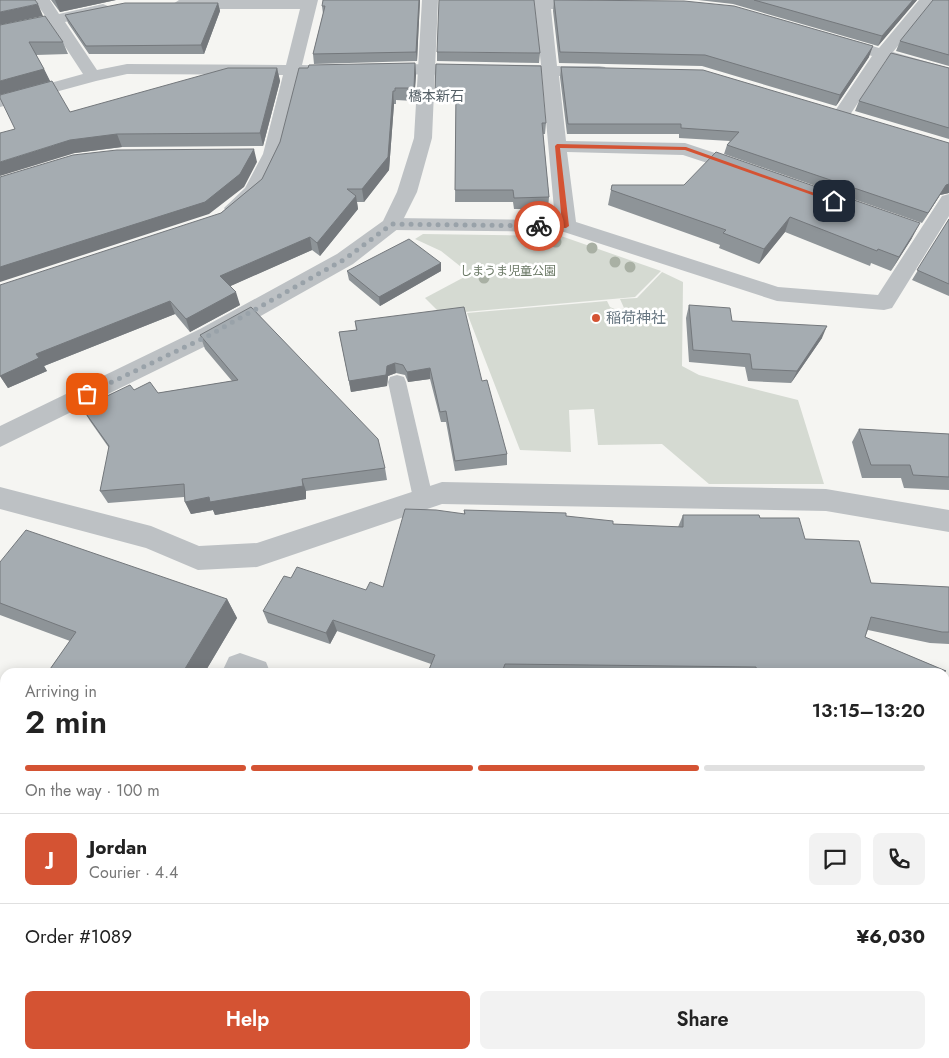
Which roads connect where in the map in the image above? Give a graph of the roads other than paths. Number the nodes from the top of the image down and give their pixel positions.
1 (42, 0) edge
2 (430, 0) edge
3 (927, 0) edge
4 (310, 2) edge
5 (542, 2) edge
6 (166, 4) edge
7 (602, 5) edge
8 (119, 6) edge
9 (55, 20) junction
10 (0, 32) edge
11 (817, 35) edge
12 (882, 54) junction
13 (426, 68) junction
14 (549, 70) junction
15 (293, 71) junction
16 (616, 71) edge
17 (949, 73) edge
18 (92, 76) junction
19 (0, 102) edge
20 (823, 108) edge
21 (842, 114) junction
22 (860, 119) edge
23 (557, 146) junction
24 (760, 175) edge
25 (949, 200) edge
26 (217, 220) edge
27 (392, 224) junction
28 (566, 226) junction
29 (397, 382) dead end
30 (0, 437) edge
31 (0, 498) edge
32 (423, 498) junction
33 (949, 521) edge

1 - 9 street
2 - 13 street
3 - 12 street
4 - 6 street
4 - 15 street
5 - 7 street
5 - 14 street
8 - 9 street
9 - 10 street
9 - 18 street
11 - 12 street
12 - 17 street
12 - 21 street
13 - 14 street
13 - 15 street
13 - 27 street
14 - 16 street
14 - 23 street
15 - 18 street
15 - 26 street
18 - 19 street
20 - 21 street
21 - 22 street
23 - 24 street
23 - 28 street
25 - 28 street
27 - 28 street
27 - 30 street
29 - 32 lane
31 - 32 street
32 - 33 street

